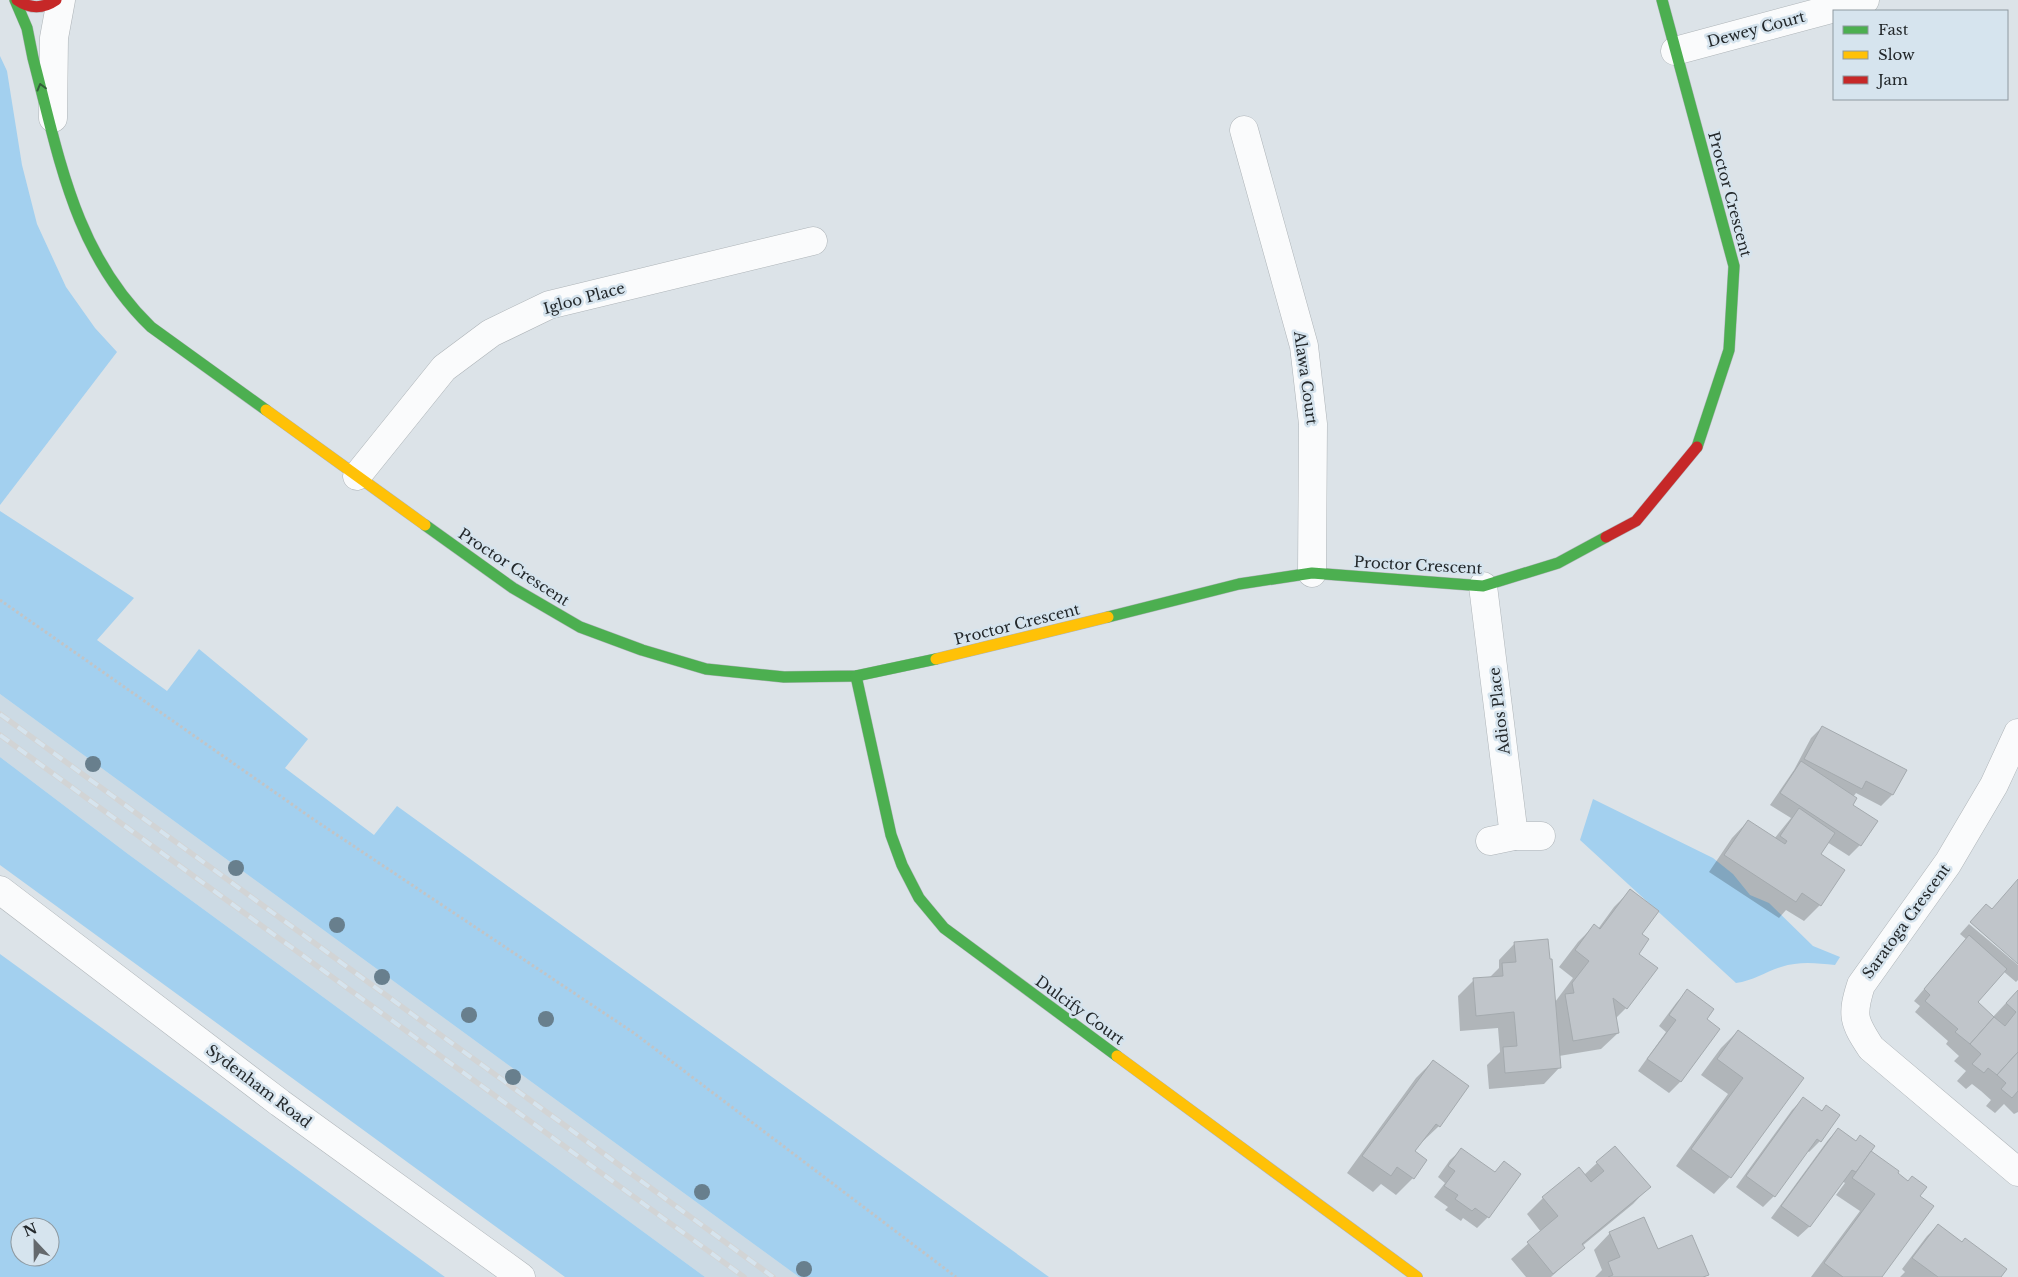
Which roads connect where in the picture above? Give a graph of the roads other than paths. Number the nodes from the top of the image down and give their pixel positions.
1 (16, 0) edge
2 (56, 0) edge
3 (61, 0) edge
4 (1662, 0) edge
5 (1865, 0) edge
6 (1675, 51) junction
7 (1244, 130) dead end
8 (54, 134) junction
9 (813, 240) dead end
10 (357, 476) junction
11 (1312, 573) junction
12 (1483, 586) junction
13 (856, 676) junction
14 (2018, 733) edge
15 (1541, 836) dead end
16 (0, 890) edge
17 (2018, 1172) edge
18 (521, 1277) edge
19 (1417, 1277) edge

1 - 2 street
8 -> 1 street, Proctor Crescent
3 - 8 street
4 - 6 street, Proctor Crescent
5 - 6 street, Dewey Court
6 - 12 street, Proctor Crescent
7 - 11 street, Alawa Court
8 - 10 street, Proctor Crescent
9 - 10 street, Igloo Place
10 - 13 street, Proctor Crescent
11 - 12 street, Proctor Crescent
11 - 13 street, Proctor Crescent
12 - 15 street, Adios Place
13 - 19 street, Dulcify Court
14 - 17 street, Saratoga Crescent
16 - 18 street, Sydenham Road

